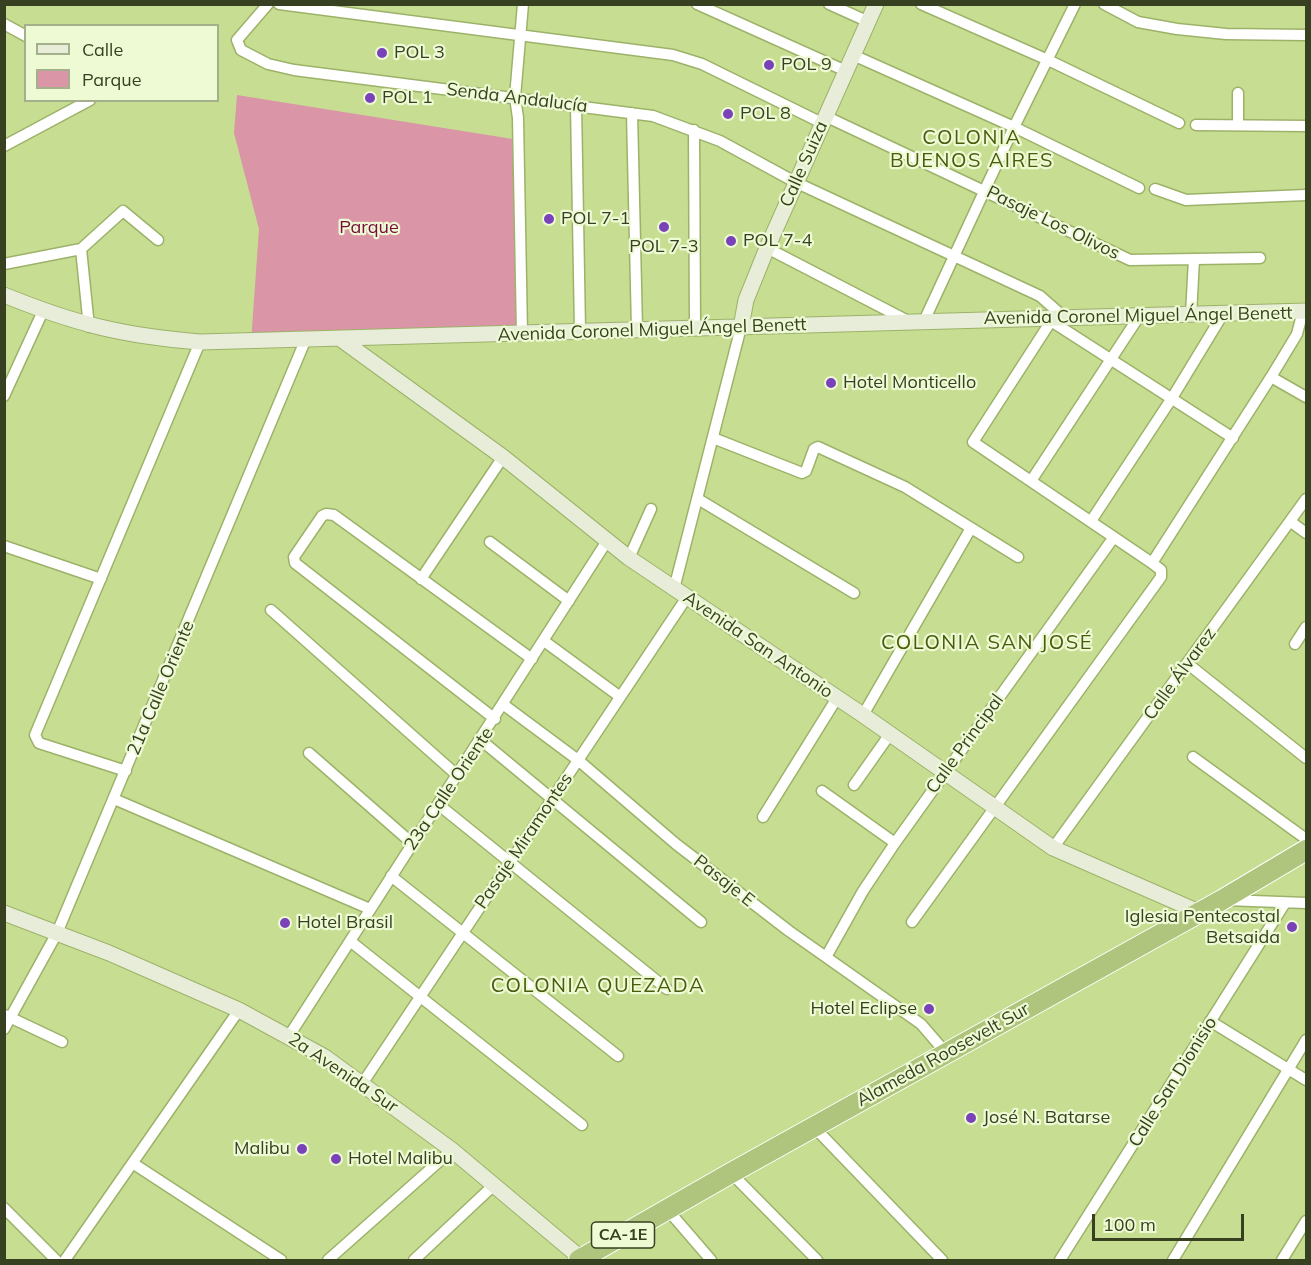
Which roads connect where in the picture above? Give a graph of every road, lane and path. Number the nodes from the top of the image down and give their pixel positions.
1 (268, 4) edge
2 (279, 4) edge
3 (523, 4) edge
4 (697, 4) edge
5 (829, 4) edge
6 (876, 4) edge
7 (921, 4) edge
8 (1075, 4) edge
9 (1104, 4) edge
10 (869, 22) junction
11 (4, 24) edge
12 (1306, 34) edge
13 (24, 35) edge
14 (519, 37) junction
15 (853, 55) junction
16 (1048, 60) junction
17 (846, 71) junction
18 (1237, 93) dead end
19 (515, 97) junction
20 (86, 102) edge
21 (576, 105) junction
22 (632, 113) junction
23 (824, 119) junction
24 (1179, 123) dead end
25 (1196, 125) dead end
26 (1238, 125) junction
27 (1306, 126) edge
28 (1014, 127) junction
29 (694, 130) junction
30 (4, 146) edge
31 (795, 182) junction
32 (1139, 188) dead end
33 (1155, 189) dead end
34 (985, 190) junction
35 (1306, 195) edge
36 (158, 240) dead end
37 (767, 248) junction
38 (81, 249) junction
39 (954, 256) junction
40 (1260, 258) dead end
41 (1194, 259) junction
42 (4, 264) edge
43 (4, 295) edge
44 (43, 311) junction
45 (1305, 311) edge
46 (1223, 314) junction
47 (1191, 315) junction
48 (1138, 318) junction
49 (1056, 319) junction
50 (917, 322) junction
51 (90, 327) junction
52 (695, 327) junction
53 (741, 327) junction
54 (637, 329) junction
55 (580, 331) junction
56 (522, 333) junction
57 (342, 340) junction
58 (305, 341) junction
59 (200, 342) junction
60 (1111, 359) junction
61 (1271, 377) junction
62 (6, 390) edge
63 (1306, 397) edge
64 (1173, 398) junction
65 (712, 438) junction
66 (1233, 438) junction
67 (503, 457) junction
68 (1031, 481) junction
69 (698, 499) junction
70 (1306, 499) edge
71 (651, 509) dead end
72 (1091, 521) junction
73 (1291, 522) junction
74 (971, 528) junction
75 (1306, 533) edge
76 (1114, 537) junction
77 (607, 541) junction
78 (490, 542) dead end
79 (4, 546) edge
80 (1018, 557) dead end
81 (629, 558) junction
82 (1156, 566) junction
83 (102, 579) junction
84 (421, 579) junction
85 (680, 593) junction
86 (854, 593) dead end
87 (569, 601) junction
88 (271, 610) dead end
89 (1306, 627) edge
90 (544, 641) junction
91 (1295, 644) dead end
92 (532, 659) junction
93 (1188, 664) junction
94 (619, 696) junction
95 (837, 698) junction
96 (504, 705) junction
97 (863, 715) junction
98 (495, 719) junction
99 (890, 734) junction
100 (482, 741) junction
101 (309, 753) dead end
102 (1193, 757) dead end
103 (1306, 758) edge
104 (578, 760) junction
105 (126, 771) junction
106 (945, 773) junction
107 (458, 776) junction
108 (854, 784) dead end
109 (822, 791) dead end
110 (114, 799) junction
111 (553, 799) junction
112 (439, 806) junction
113 (993, 807) junction
114 (764, 817) dead end
115 (1306, 838) edge
116 (895, 843) junction
117 (413, 844) junction
118 (1053, 848) junction
119 (1306, 850) edge
120 (509, 864) junction
121 (391, 876) junction
122 (1222, 900) junction
123 (1285, 903) junction
124 (1306, 903) edge
125 (370, 909) junction
126 (1199, 912) junction
127 (4, 913) edge
128 (701, 922) dead end
129 (912, 922) dead end
130 (464, 932) junction
131 (57, 933) junction
132 (350, 941) junction
133 (825, 957) junction
134 (667, 989) dead end
135 (421, 996) junction
136 (239, 1010) junction
137 (7, 1017) edge
138 (1210, 1021) junction
139 (4, 1029) edge
140 (289, 1036) junction
141 (1306, 1040) edge
142 (62, 1041) dead end
143 (946, 1053) junction
144 (618, 1056) dead end
145 (1289, 1069) junction
146 (1306, 1080) edge
147 (362, 1084) junction
148 (582, 1125) dead end
149 (814, 1127) junction
150 (452, 1150) junction
151 (134, 1164) junction
152 (731, 1173) junction
153 (495, 1184) junction
154 (4, 1208) edge
155 (667, 1209) junction
156 (1306, 1221) edge
157 (1066, 1258) edge
158 (56, 1260) edge
159 (65, 1260) edge
160 (281, 1260) edge
161 (328, 1260) edge
162 (414, 1260) edge
163 (581, 1260) edge
164 (711, 1260) edge
165 (817, 1260) edge
166 (942, 1260) edge
167 (1173, 1260) edge
168 (1282, 1260) edge

1 - 19 street, Senda Andalucía
2 - 14 street, Pasaje Los Olivos
3 - 14 street
4 - 17 street
5 - 10 street
6 - 10 street, Calle Suiza
7 - 16 street
8 - 16 street
9 - 12 street
10 - 15 street, Calle Suiza
11 - 13 street
14 - 19 street
14 - 23 street, Pasaje Los Olivos
15 - 17 street, Calle Suiza
15 - 28 street
16 - 24 street
16 - 28 street
17 - 23 street, Calle Suiza
18 - 26 street
19 - 21 street, Senda Andalucía
19 - 56 street
20 - 30 street
21 - 22 street, Senda Andalucía
21 - 55 street
22 - 29 street, Senda Andalucía
22 - 54 street
23 - 31 street, Calle Suiza
23 - 34 street, Pasaje Los Olivos
25 - 26 street
26 - 27 street
28 - 32 street
28 - 34 street
29 - 31 street, Senda Andalucía
29 - 52 street
31 - 37 street, Calle Suiza
31 - 39 street, Senda Andalucía
33 - 35 street
34 - 39 street
34 - 41 street, Pasaje Los Olivos
36 - 38 street
37 - 50 street
37 - 53 street, Calle Suiza
38 - 42 street
38 - 51 street
39 - 49 street, Senda Andalucía
39 - 50 street
40 - 41 street, Pasaje Los Olivos
41 - 47 street
43 - 44 street, Avenida Coronel Miguel Ángel Benett
44 - 51 street, Avenida Coronel Miguel Ángel Benett
44 - 62 street
45 - 46 street, Avenida Coronel Miguel Ángel Benett
45 - 61 street
46 - 47 street, Avenida Coronel Miguel Ángel Benett
46 - 64 street
47 - 48 street, Avenida Coronel Miguel Ángel Benett
48 - 49 street, Avenida Coronel Miguel Ángel Benett
48 - 60 street
49 - 50 street, Avenida Coronel Miguel Ángel Benett
49 - 60 street, Senda Andalucía
49 - 68 street
50 - 53 street, Avenida Coronel Miguel Ángel Benett
51 - 59 street, Avenida Coronel Miguel Ángel Benett
52 - 53 street, Avenida Coronel Miguel Ángel Benett
52 - 54 street, Avenida Coronel Miguel Ángel Benett
53 - 65 street, Pasaje Miramontes
54 - 55 street, Avenida Coronel Miguel Ángel Benett
55 - 56 street, Avenida Coronel Miguel Ángel Benett
56 - 57 street, Avenida Coronel Miguel Ángel Benett
57 - 58 street, Avenida Coronel Miguel Ángel Benett
57 - 67 street, Avenida San Antonio
58 - 59 street, Avenida Coronel Miguel Ángel Benett
58 - 105 street, 21a Calle Oriente
59 - 83 street
60 - 64 street, Senda Andalucía
60 - 68 street
61 - 63 street
61 - 66 street
64 - 66 street, Senda Andalucía
64 - 72 street
65 - 69 street, Pasaje Miramontes
65 - 74 street
66 - 82 street
67 - 77 street, Avenida San Antonio
67 - 84 street
68 - 72 street
69 - 85 street, Pasaje Miramontes
69 - 86 street
70 - 73 street, Calle Álvarez
71 - 81 street
72 - 76 street
73 - 75 street
73 - 93 street, Calle Álvarez
74 - 80 street
74 - 97 street
76 - 82 street
76 - 106 street, Calle Principal
77 - 81 street, Avenida San Antonio
77 - 87 street, 23a Calle Oriente
78 - 87 street
79 - 83 street
81 - 85 street, Avenida San Antonio
82 - 113 street
83 - 105 street
84 - 92 street
84 - 98 street
85 - 94 street, Pasaje Miramontes
85 - 95 street, Avenida San Antonio
87 - 90 street, 23a Calle Oriente
88 - 107 street
89 - 91 street
90 - 92 street, 23a Calle Oriente
90 - 94 street
92 - 96 street, 23a Calle Oriente
93 - 103 street
93 - 118 street, Calle Álvarez
94 - 104 street, Pasaje Miramontes
95 - 97 street, Avenida San Antonio
95 - 114 street
96 - 98 street, 23a Calle Oriente
96 - 104 street, Pasaje E
97 - 99 street, Avenida San Antonio
98 - 100 street, 23a Calle Oriente
99 - 106 street, Avenida San Antonio
99 - 108 street
100 - 107 street, 23a Calle Oriente
100 - 111 street
101 - 117 street
102 - 115 street
104 - 111 street, Pasaje Miramontes
104 - 133 street, Pasaje E
105 - 110 street, 21a Calle Oriente
106 - 113 street, Avenida San Antonio
106 - 116 street, Calle Principal
107 - 112 street, 23a Calle Oriente
109 - 116 street
110 - 125 street
110 - 131 street, 21a Calle Oriente
111 - 120 street, Pasaje Miramontes
111 - 128 street
112 - 117 street, 23a Calle Oriente
112 - 120 street
113 - 118 street, Avenida San Antonio
113 - 129 street
116 - 133 street, Calle Principal
117 - 121 street, 23a Calle Oriente
118 - 126 street, Avenida San Antonio
119 - 122 highway, Alameda Roosevelt Sur / CA-1E
120 - 130 street, Pasaje Miramontes
120 - 134 street
121 - 125 street, 23a Calle Oriente
121 - 130 street
122 - 123 street
122 - 126 highway, Alameda Roosevelt Sur / CA-1E
123 - 124 street
123 - 138 street, Calle San Dionisio
125 - 132 street, 23a Calle Oriente
126 - 143 highway, Alameda Roosevelt Sur / CA-1E
127 - 131 street, 2a Avenida Sur
130 - 135 street, Pasaje Miramontes
130 - 144 street
131 - 136 street, 2a Avenida Sur
131 - 137 street, 21a Calle Oriente
132 - 135 street
132 - 140 street, 23a Calle Oriente
133 - 143 street, Pasaje E
135 - 147 street, Pasaje Miramontes
135 - 148 street
136 - 140 street, 2a Avenida Sur
136 - 151 street
137 - 139 street, 21a Calle Oriente
137 - 142 street
138 - 145 street
138 - 157 street, Calle San Dionisio
140 - 147 street, 2a Avenida Sur
141 - 145 street
143 - 149 highway, Alameda Roosevelt Sur / CA-1E
145 - 146 street
145 - 167 street
147 - 150 street, 2a Avenida Sur
149 - 152 highway, Alameda Roosevelt Sur / CA-1E
149 - 166 street
150 - 153 street, 2a Avenida Sur
150 - 161 street
151 - 159 street
151 - 160 street
152 - 155 highway, Alameda Roosevelt Sur / CA-1E
152 - 165 street
153 - 162 street
153 - 163 street, 2a Avenida Sur
154 - 158 street
155 - 163 highway, Alameda Roosevelt Sur / CA-1E
155 - 164 street
156 - 168 street

